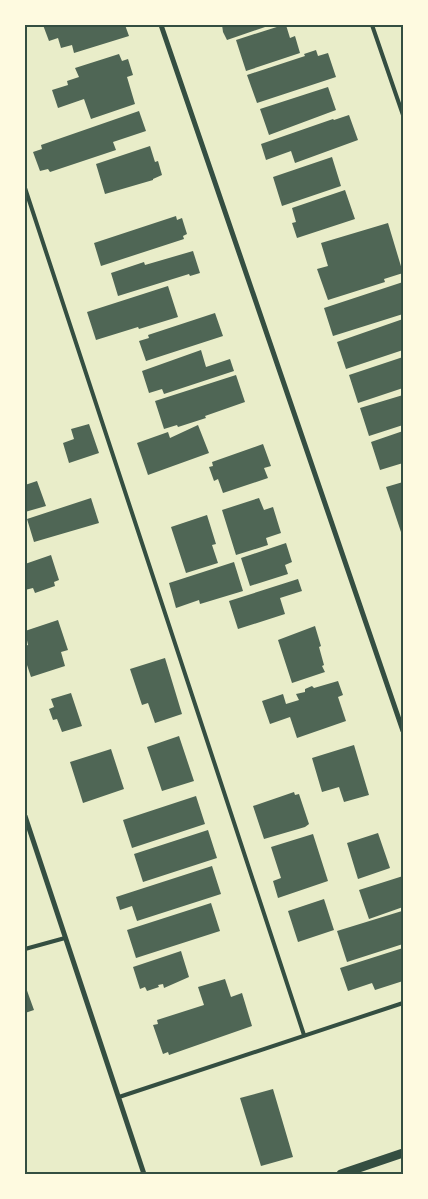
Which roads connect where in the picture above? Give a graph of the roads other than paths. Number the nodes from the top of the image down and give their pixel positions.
1 (161, 25) edge
2 (372, 25) edge
3 (403, 115) edge
4 (25, 188) edge
5 (403, 731) edge
6 (26, 819) edge
7 (65, 938) junction
8 (25, 949) edge
9 (403, 1002) edge
10 (304, 1035) junction
11 (118, 1097) junction
12 (403, 1153) edge
13 (144, 1174) edge
14 (340, 1174) edge

1 - 5 street
2 - 3 lane
4 - 10 lane
6 - 7 street
7 - 8 lane
7 - 11 street
9 - 10 lane
10 - 11 lane
11 - 13 street
12 - 14 street

